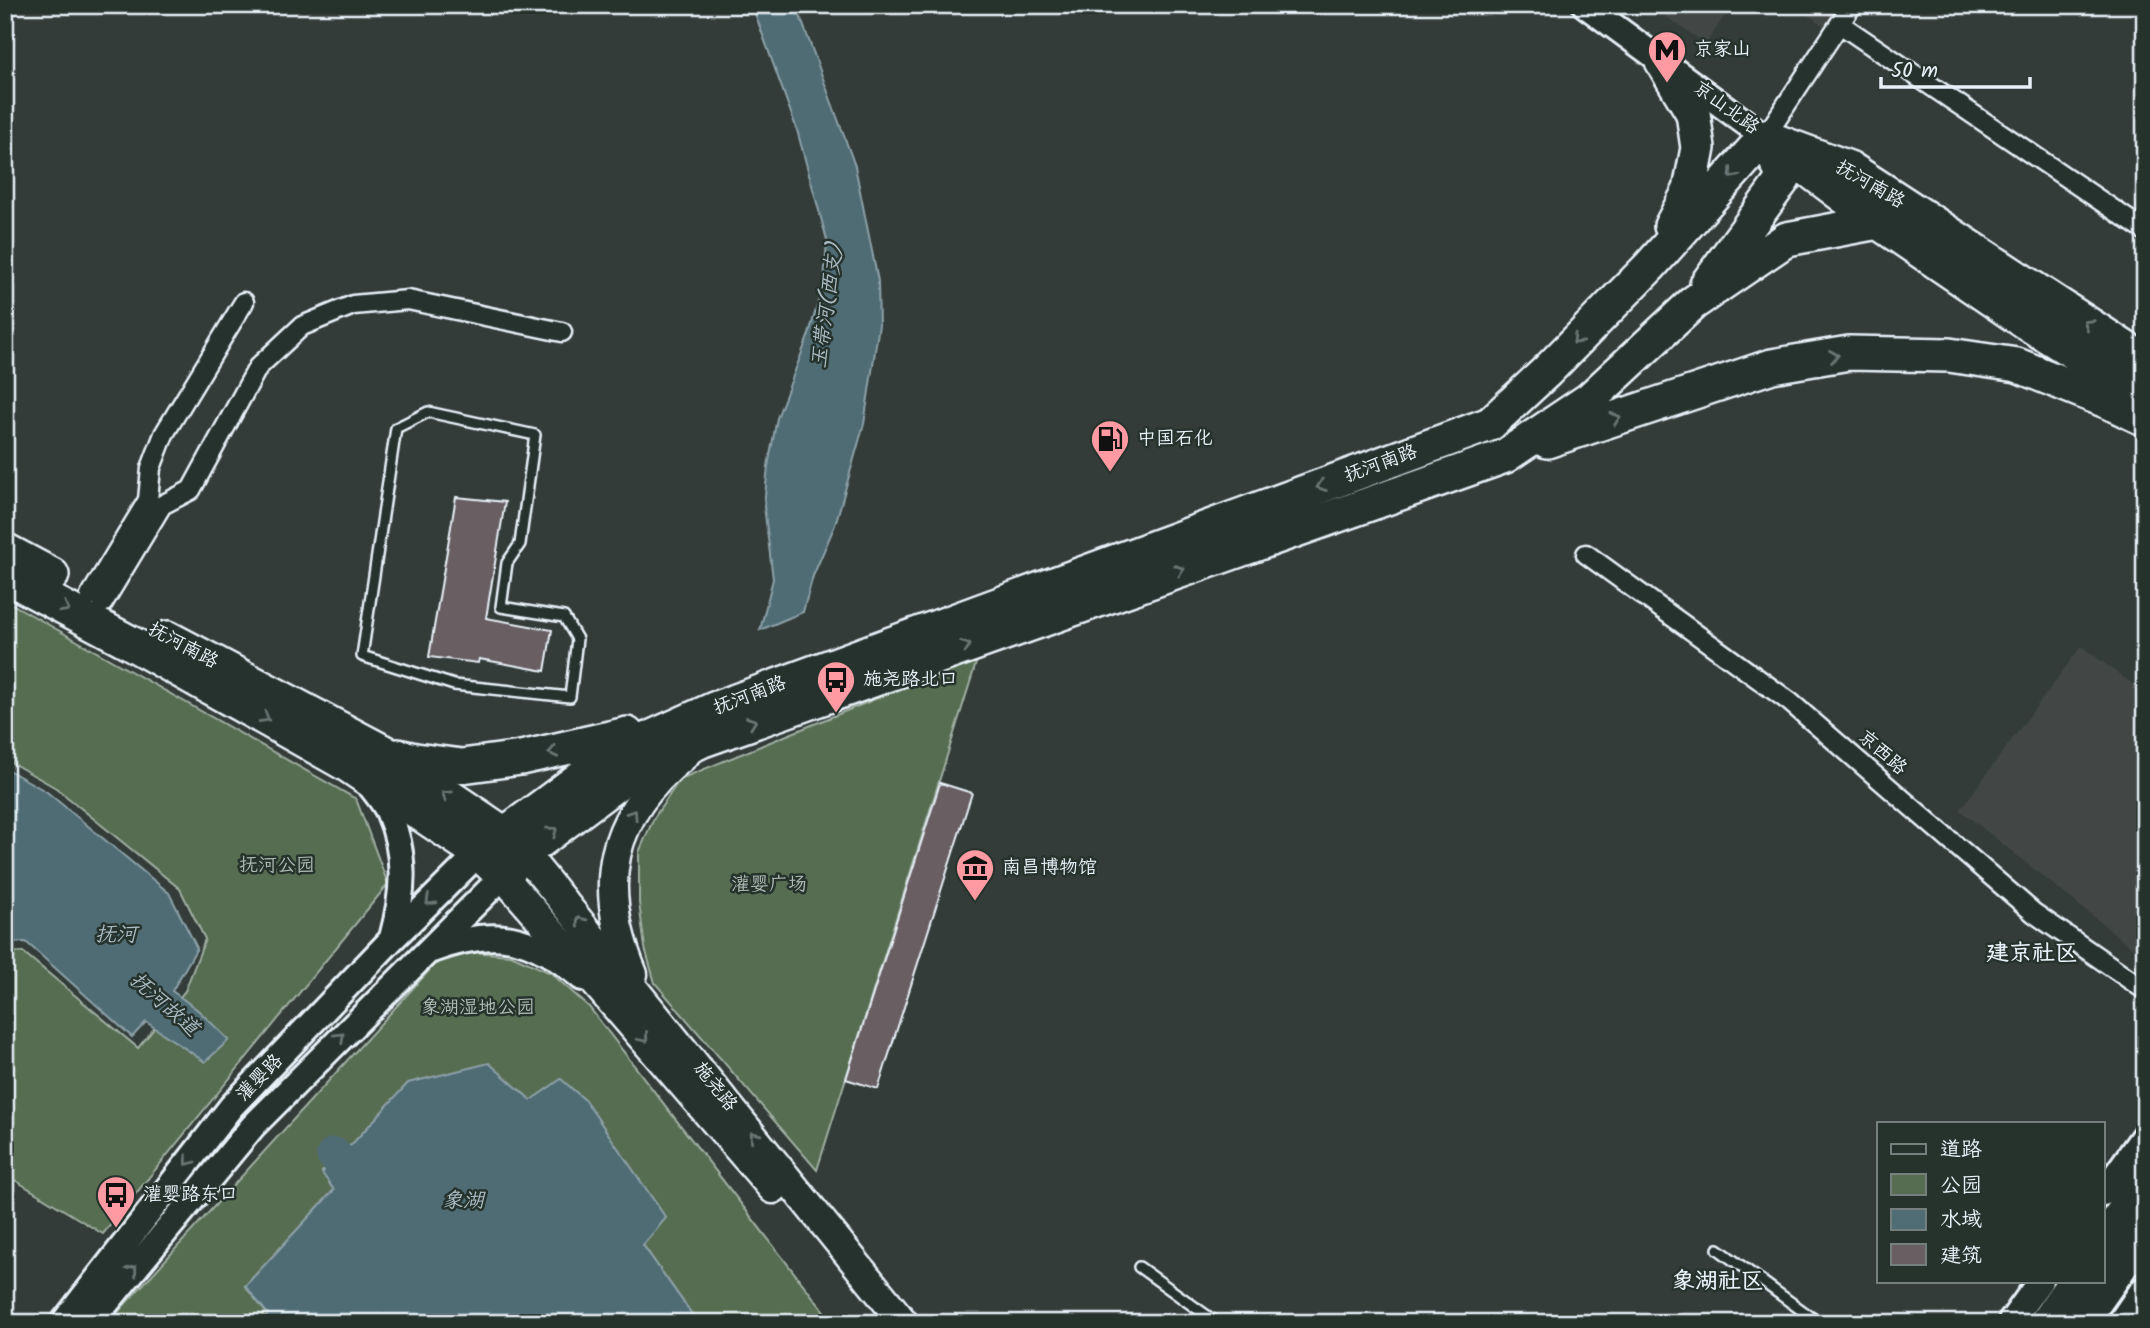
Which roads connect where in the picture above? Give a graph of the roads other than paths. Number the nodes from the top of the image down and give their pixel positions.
1 (1585, 5) edge
2 (1852, 5) edge
3 (1840, 24) junction
4 (1662, 61) junction
5 (1765, 137) junction
6 (1878, 222) junction
7 (2145, 231) edge
8 (1650, 266) junction
9 (244, 302) dead end
10 (1693, 303) junction
11 (562, 332) dead end
12 (2145, 361) edge
13 (2145, 397) edge
14 (2145, 419) edge
15 (1505, 456) junction
16 (5, 550) edge
17 (1586, 554) dead end
18 (5, 576) edge
19 (97, 600) junction
20 (570, 697) joint
21 (714, 709) junction
22 (703, 740) junction
23 (373, 763) junction
24 (502, 854) junction
25 (391, 939) junction
26 (425, 953) junction
27 (2145, 990) edge
28 (632, 1005) junction
29 (2145, 1134) edge
30 (2145, 1181) edge
31 (2104, 1192) edge
32 (2145, 1231) edge
33 (2104, 1240) edge
34 (1718, 1249) dead end
35 (1139, 1267) dead end
36 (2039, 1282) edge
37 (2074, 1282) edge
38 (2145, 1294) edge
39 (63, 1323) edge
40 (90, 1323) edge
41 (881, 1323) edge
42 (904, 1323) edge
43 (1217, 1323) edge
44 (1819, 1323) edge
45 (2010, 1323) edge
46 (2046, 1323) edge
47 (2080, 1323) edge
48 (2125, 1323) edge

1 - 4 main road, 京山北路
2 - 3 street
3 - 5 street
3 - 7 street
4 - 5 main road, 京山北路
4 - 8 highway
5 - 6 highway
5 -> 8 highway, 抚河南路
5 - 10 highway
12 -> 5 highway, 抚河南路
6 - 10 highway, 抚河南路
6 - 13 highway, 抚河南路
8 -> 21 highway, 抚河南路
9 - 19 street
10 - 15 highway, 抚河南路
11 - 19 street
15 -> 14 highway
22 -> 15 highway, 抚河南路
16 - 19 highway, 抚河南路
17 - 27 street, 京西路
18 -> 23 highway, 抚河南路
19 - 23 highway, 抚河南路
20 - 20 lane
21 -> 23 highway
21 - 24 highway, 抚河南路
24 -> 22 highway, 抚河南路
28 -> 22 main road
23 - 24 highway, 抚河南路
23 - 25 main road
24 -> 25 main road, 灌婴路
24 - 26 main road, 灌婴路
24 - 28 main road, 施尧路
25 -> 39 main road, 灌婴路
26 - 28 main road
40 -> 26 main road, 灌婴路
28 -> 41 main road, 施尧路
42 -> 28 main road, 施尧路
29 - 31 main road
30 - 33 highway
32 - 47 highway
34 - 44 lane
35 - 43 lane
36 - 45 main road
37 - 46 highway
38 - 48 highway

